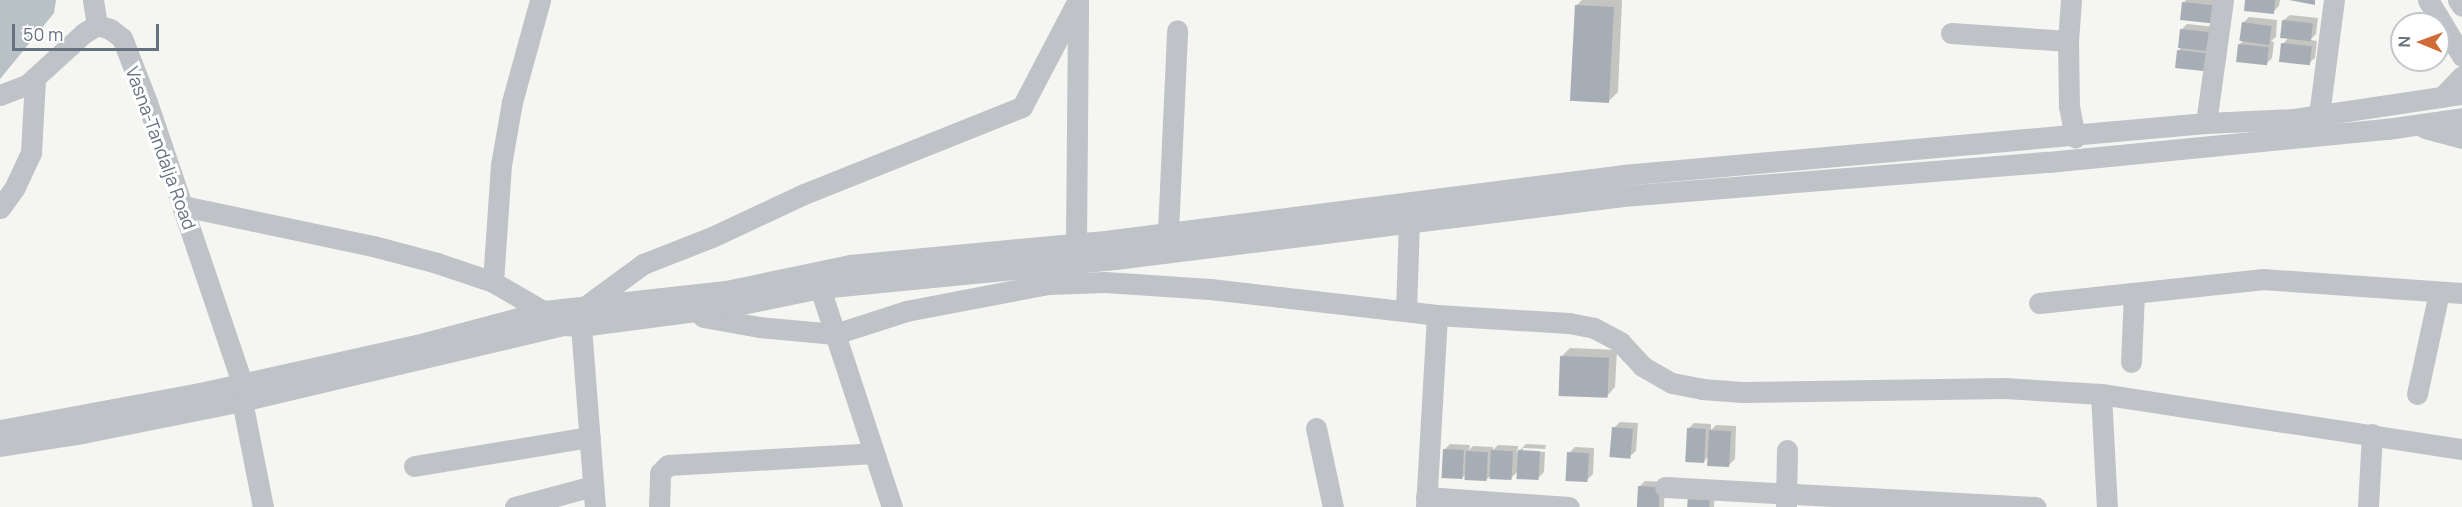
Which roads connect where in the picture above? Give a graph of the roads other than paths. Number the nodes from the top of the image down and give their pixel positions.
1 (93, 0) edge
2 (540, 0) edge
3 (1078, 0) edge
4 (2071, 0) edge
5 (2223, 0) edge
6 (2334, 0) edge
7 (2428, 0) edge
8 (2458, 0) edge
9 (2462, 6) edge
10 (97, 25) junction
11 (1177, 30) dead end
12 (1951, 33) dead end
13 (2068, 41) junction
14 (2462, 56) edge
15 (2462, 76) edge
16 (35, 78) junction
17 (0, 95) edge
18 (2452, 96) edge
19 (2319, 115) junction
20 (2462, 118) edge
21 (2206, 123) junction
22 (2413, 125) junction
23 (2075, 137) junction
24 (2462, 138) edge
25 (183, 206) junction
26 (0, 208) edge
27 (1409, 222) junction
28 (1168, 232) junction
29 (1076, 243) junction
30 (493, 282) junction
31 (820, 288) junction
32 (2439, 292) junction
33 (2134, 293) junction
34 (2462, 293) edge
35 (2039, 303) dead end
36 (544, 311) junction
37 (1406, 311) junction
38 (681, 313) junction
39 (1437, 315) junction
40 (576, 319) junction
41 (835, 334) junction
42 (2131, 362) dead end
43 (242, 392) junction
44 (2100, 394) junction
45 (2417, 394) dead end
46 (1316, 428) dead end
47 (0, 430) edge
48 (2372, 434) junction
49 (590, 437) junction
50 (0, 446) edge
51 (2462, 449) edge
52 (1787, 450) dead end
53 (874, 453) junction
54 (414, 466) dead end
55 (1665, 487) dead end
56 (594, 497) edge
57 (1786, 501) edge
58 (1426, 502) edge
59 (1898, 503) edge
60 (2004, 506) edge
61 (263, 507) edge
62 (515, 507) edge
63 (660, 507) edge
64 (892, 507) edge
65 (1333, 507) edge
66 (1569, 507) edge
67 (2035, 507) edge
68 (2107, 507) edge
69 (2368, 507) edge

1 - 10 street
2 - 30 street
3 - 29 street
3 - 40 street
4 - 13 street
5 - 21 street
6 - 19 street
7 - 14 street
8 - 9 street
10 - 16 street
10 - 25 street, Vasna-Tandalja Road
11 - 28 street
12 - 13 street
13 - 23 street
15 - 18 street
16 - 17 street
16 - 26 street
18 - 19 street
19 - 21 street
20 - 22 street
21 - 23 street
22 - 24 street
22 - 27 street
23 - 28 street
25 - 30 street
25 - 43 street, Vasna-Tandalja Road
27 - 31 street
27 - 37 street
28 - 29 street
29 - 40 street
30 - 36 street
31 - 38 street
31 - 41 street
32 - 33 street
32 - 34 street
32 - 45 street
33 - 35 street
33 - 42 street
36 - 40 street
36 - 40 street
36 - 43 street
37 - 39 street
37 - 41 street
38 - 40 street
38 - 41 street
39 - 44 street
39 - 58 street
40 - 43 street
40 - 49 street
41 - 53 street
43 - 47 street
43 - 50 street
43 - 61 street, Vasna-Tandalja Road
44 - 48 street
44 - 68 street
46 - 65 street
48 - 51 street
48 - 69 street
49 - 54 street
49 - 56 street
52 - 57 street
53 - 63 street
53 - 64 street
55 - 57 street
56 - 62 street
57 - 59 street
58 - 66 street
59 - 60 street
60 - 67 street

